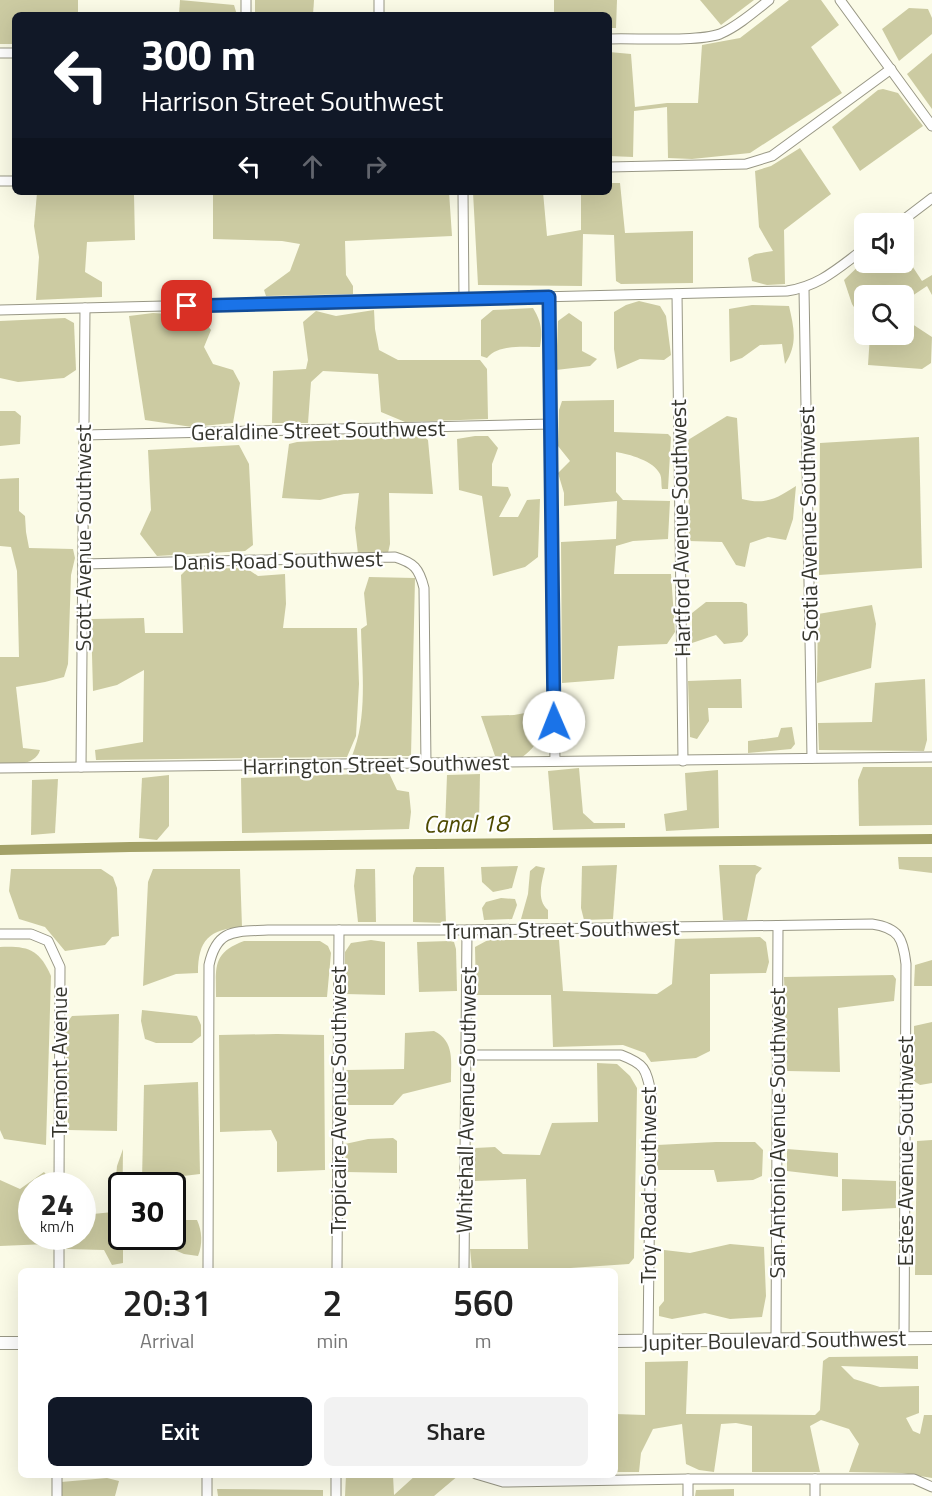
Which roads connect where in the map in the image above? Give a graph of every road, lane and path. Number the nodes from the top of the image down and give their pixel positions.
1 (769, 0) edge
2 (840, 0) edge
3 (612, 39) edge
4 (891, 69) junction
5 (932, 126) edge
6 (612, 167) edge
7 (463, 195) edge
8 (932, 198) edge
9 (912, 213) edge
10 (854, 256) edge
11 (804, 289) junction
12 (677, 294) junction
13 (549, 297) junction
14 (464, 299) junction
15 (85, 308) junction
16 (0, 310) edge
17 (551, 424) junction
18 (84, 435) junction
19 (83, 564) junction
20 (932, 757) edge
21 (812, 758) junction
22 (555, 761) junction
23 (683, 761) junction
24 (426, 764) junction
25 (0, 768) edge
26 (81, 768) junction
27 (778, 927) junction
28 (339, 930) junction
29 (467, 930) junction
30 (0, 934) edge
31 (906, 964) joint
32 (467, 1055) junction
33 (59, 1172) edge
34 (59, 1250) edge
35 (58, 1268) edge
36 (208, 1268) edge
37 (337, 1268) edge
38 (464, 1268) edge
39 (932, 1338) edge
40 (904, 1339) junction
41 (776, 1340) junction
42 (618, 1341) edge
43 (648, 1341) junction
44 (0, 1343) edge
45 (18, 1343) edge
46 (57, 1478) edge
47 (207, 1478) edge
48 (336, 1478) edge
49 (490, 1478) edge
50 (688, 1479) junction
51 (815, 1479) junction
52 (932, 1487) edge
53 (57, 1496) edge
54 (207, 1496) edge
55 (336, 1496) edge
56 (687, 1496) edge
57 (815, 1496) edge

1 - 3 street
2 - 4 street
4 - 5 street
4 - 6 street
7 - 14 street
8 - 9 street
10 - 11 street
11 - 12 street
11 - 21 street, Scotia Avenue Southwest
12 - 13 street
12 - 23 street, Hartford Avenue Southwest
13 - 14 street
13 - 17 street
14 - 15 street
15 - 16 street
15 - 18 street, Scott Avenue Southwest
17 - 18 street, Geraldine Street Southwest
17 - 22 street
18 - 19 street, Scott Avenue Southwest
19 - 24 street, Danis Road Southwest
19 - 26 street, Scott Avenue Southwest
20 - 21 street, Harrington Street Southwest
21 - 23 street, Harrington Street Southwest
22 - 23 street, Harrington Street Southwest
22 - 24 street, Harrington Street Southwest
24 - 26 street, Harrington Street Southwest
25 - 26 street, Harrington Street Southwest
27 - 29 street, Truman Street Southwest
27 - 31 street, Truman Street Southwest
27 - 41 street, San Antonio Avenue Southwest
28 - 29 street, Truman Street Southwest
28 - 36 street, Truman Street Southwest
28 - 37 street, Tropicaire Avenue Southwest
29 - 32 street, Whitehall Avenue Southwest
30 - 33 street, Tremont Avenue
31 - 40 street, Estes Avenue Southwest
32 - 38 street, Whitehall Avenue Southwest
32 - 43 street, Troy Road Southwest
34 - 35 street
39 - 40 street, Jupiter Boulevard Southwest
40 - 41 street, Jupiter Boulevard Southwest
41 - 43 street, Jupiter Boulevard Southwest
42 - 43 street, Jupiter Boulevard Southwest
44 - 45 street
46 - 53 street
47 - 54 street
48 - 55 street
49 - 50 street
50 - 51 street
50 - 56 street
51 - 52 street
51 - 57 street

